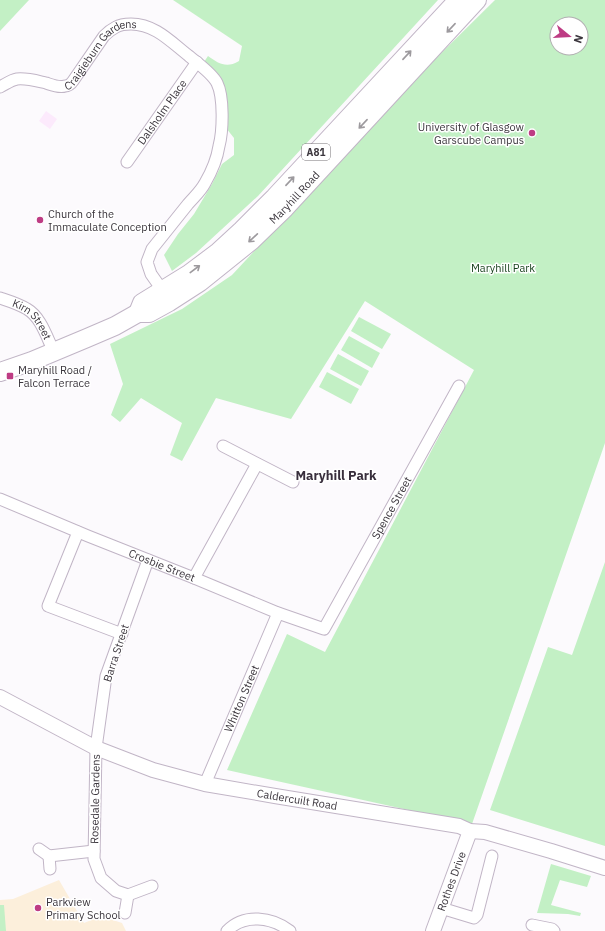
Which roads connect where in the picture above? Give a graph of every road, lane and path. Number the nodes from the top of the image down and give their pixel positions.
1 (458, 0) edge
2 (477, 0) edge
3 (197, 62) junction
4 (394, 79) junction
5 (0, 87) edge
6 (127, 162) dead end
7 (166, 296) junction
8 (0, 298) edge
9 (54, 352) junction
10 (0, 372) edge
11 (459, 386) dead end
12 (223, 446) dead end
13 (257, 464) junction
14 (293, 482) dead end
15 (0, 499) edge
16 (78, 532) junction
17 (148, 560) junction
18 (194, 578) junction
19 (278, 613) junction
20 (324, 629) joint
21 (122, 634) junction
22 (0, 697) edge
23 (96, 748) junction
24 (205, 784) junction
25 (470, 831) junction
26 (38, 849) dead end
27 (94, 851) junction
28 (50, 856) junction
29 (492, 856) dead end
30 (605, 868) edge
31 (50, 869) dead end
32 (152, 886) dead end
33 (128, 895) junction
34 (441, 908) junction
35 (125, 913) dead end
36 (532, 925) dead end
37 (227, 931) edge
38 (290, 931) edge
39 (433, 931) edge
40 (554, 931) edge

4 -> 1 main road, Maryhill Road / A81
2 -> 4 main road, Maryhill Road / A81
3 - 5 street, Craigieburn Gardens
3 - 6 street, Dalsholm Place
3 - 7 street, Craigieburn Gardens
4 - 7 main road, Maryhill Road / A81
7 - 9 main road, Maryhill Road / A81
8 - 9 street, Kirn Street
9 - 10 main road, Maryhill Road / A81
11 - 20 street, Spence Street
12 - 13 street
13 - 14 street
13 - 18 street
15 - 16 street, Crosbie Street
16 - 17 street, Crosbie Street
16 - 21 street
17 - 18 street, Crosbie Street
17 - 21 street, Barra Street
18 - 19 street, Crosbie Street
19 - 20 street, Crosbie Street
19 - 24 street, Whitton Street
21 - 23 street, Barra Street
22 - 23 street, Caldercuilt Road
23 - 24 street, Caldercuilt Road
23 - 27 street, Rosedale Gardens
24 - 25 street, Caldercuilt Road
25 - 30 street, Caldercuilt Road
25 - 34 street, Rothes Drive
26 - 28 street
27 - 28 street, Rosedale Gardens
27 - 33 street, Rosedale Gardens
28 - 31 street
29 - 34 street
32 - 33 street
33 - 35 street
34 - 39 street, Rothes Drive
36 - 40 street
37 - 38 street

